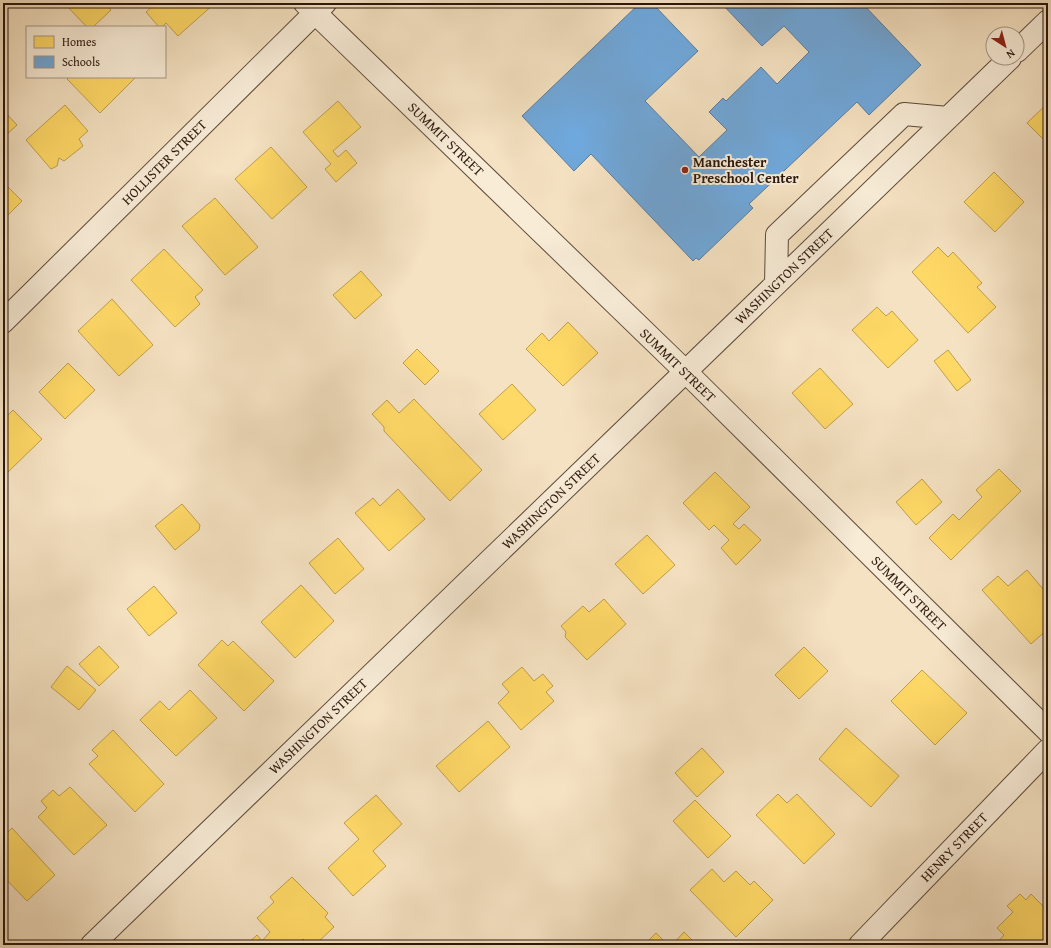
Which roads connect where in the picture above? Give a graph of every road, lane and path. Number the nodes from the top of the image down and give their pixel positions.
1 (315, 6) edge
2 (1048, 21) edge
3 (1025, 43) edge
4 (1002, 66) edge
5 (948, 118) junction
6 (776, 284) junction
7 (3, 322) edge
8 (685, 371) junction
9 (1048, 731) edge
10 (1048, 750) edge
11 (92, 945) edge
12 (860, 945) edge

1 - 7 street, HOLLISTER STREET
1 - 8 street, SUMMIT STREET
2 - 3 street
4 - 5 street, WASHINGTON STREET
5 - 6 street, WASHINGTON STREET
5 - 6 street
6 - 8 street, WASHINGTON STREET
8 - 9 street, SUMMIT STREET
8 - 11 street, WASHINGTON STREET
10 - 12 street, HENRY STREET

